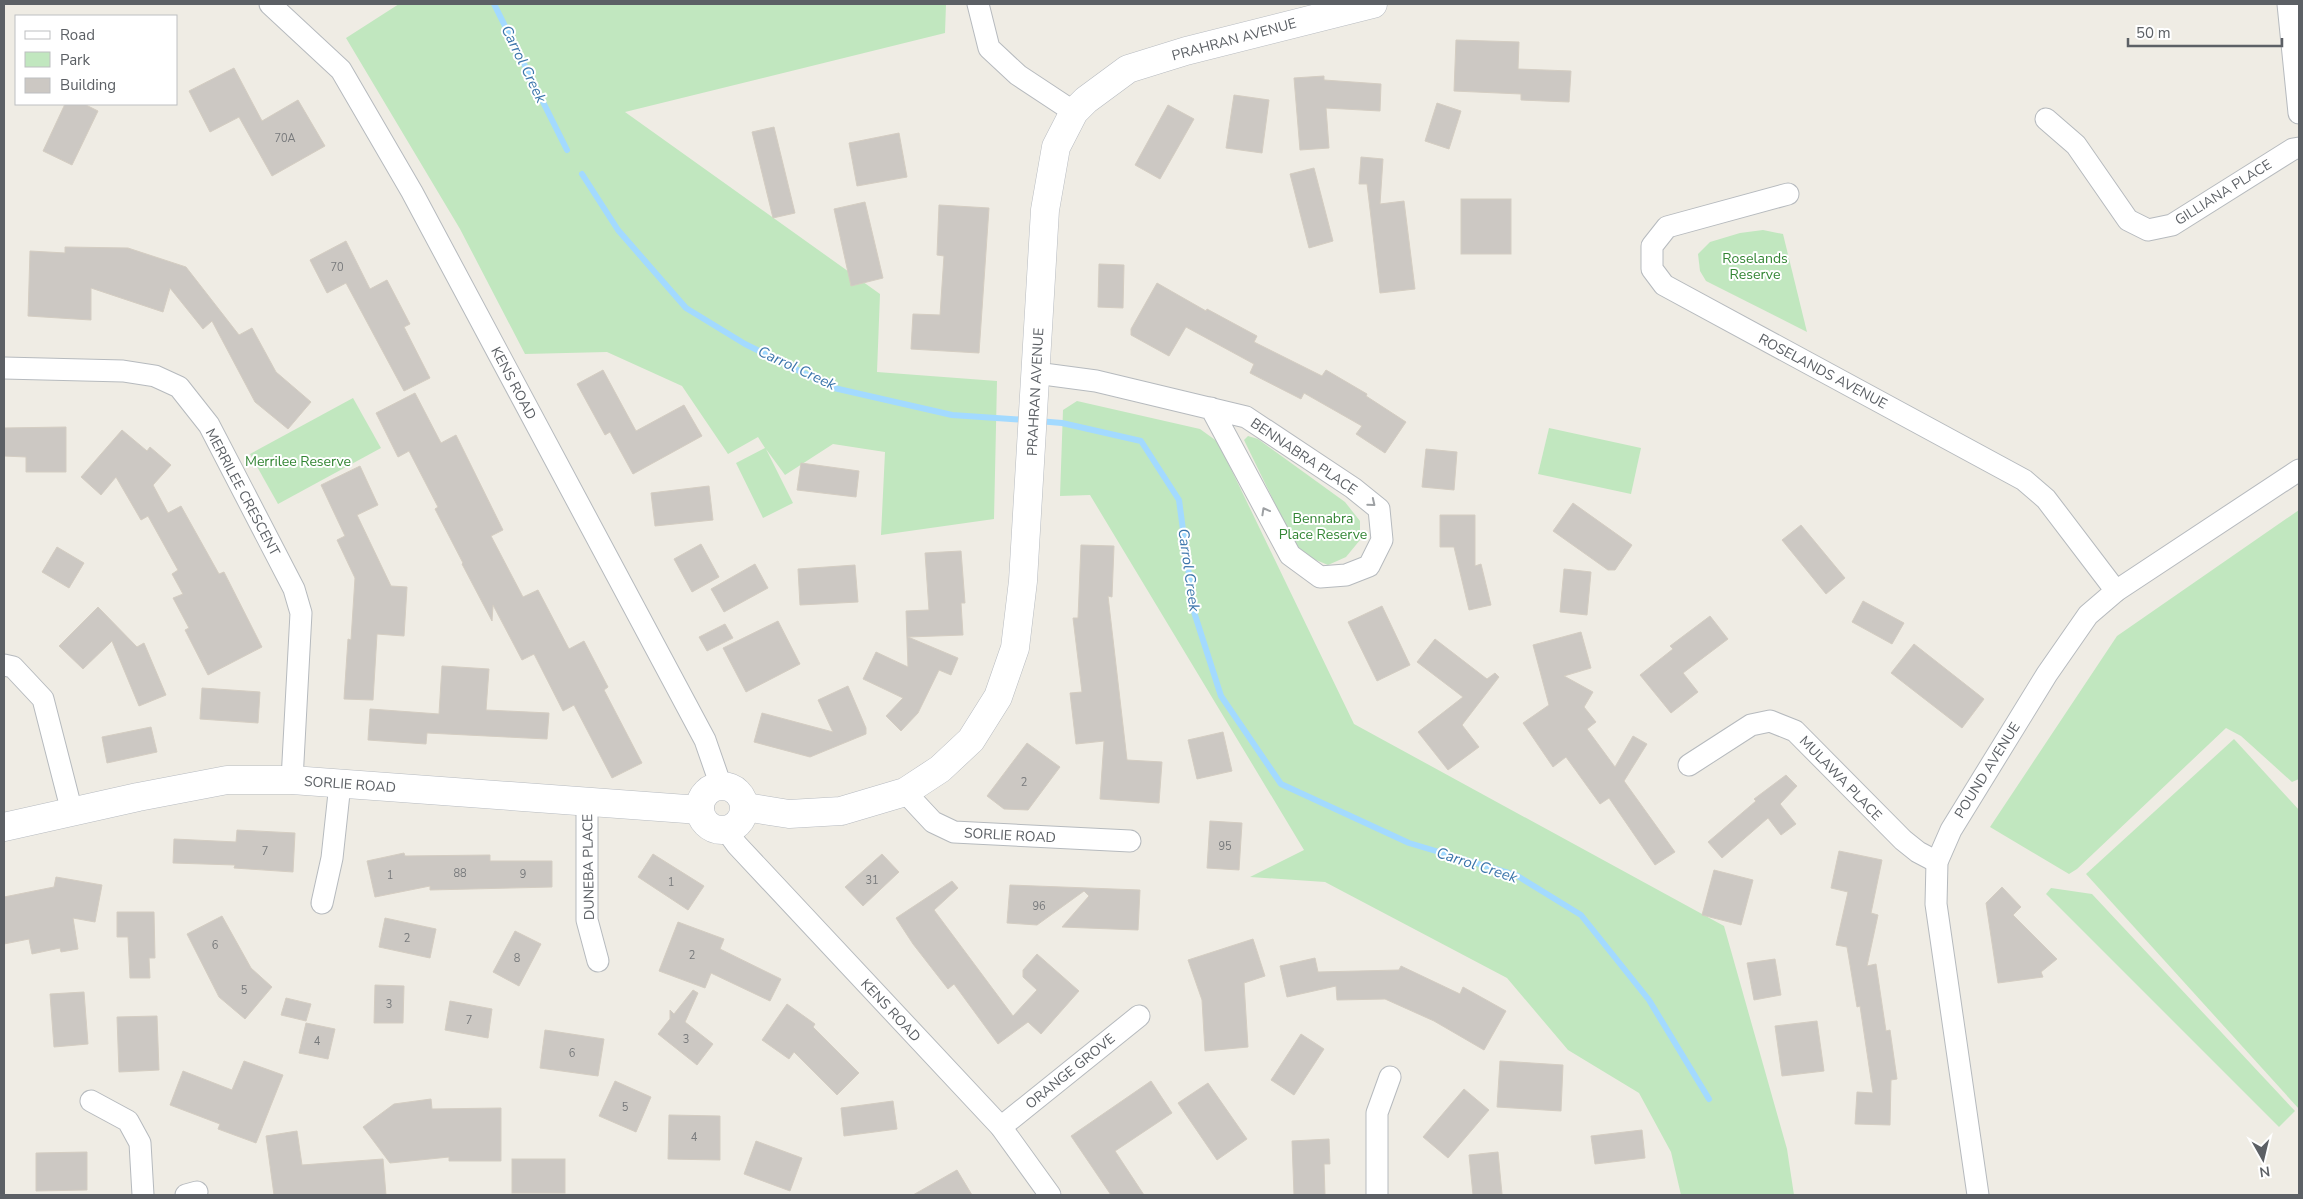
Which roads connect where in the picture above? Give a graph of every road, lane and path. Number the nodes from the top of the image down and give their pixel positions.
1 (270, 4) edge
2 (978, 4) edge
3 (1373, 4) edge
4 (2288, 4) edge
5 (1074, 112) junction
6 (2299, 113) edge
7 (2046, 119) dead end
8 (2299, 148) edge
9 (1788, 194) dead end
10 (4, 368) edge
11 (1036, 373) junction
12 (1211, 408) junction
13 (2299, 470) edge
14 (2116, 591) junction
15 (4, 665) edge
16 (1689, 766) dead end
17 (292, 780) junction
18 (340, 784) junction
19 (721, 786) junction
20 (905, 792) junction
21 (587, 801) junction
22 (745, 807) junction
23 (700, 810) junction
24 (72, 812) junction
25 (4, 827) edge
26 (726, 830) junction
27 (1130, 841) dead end
28 (1937, 862) junction
29 (322, 903) dead end
30 (598, 962) dead end
31 (1139, 1016) dead end
32 (1390, 1077) dead end
33 (91, 1101) dead end
34 (1001, 1127) junction
35 (143, 1195) edge
36 (1050, 1195) edge
37 (1377, 1195) edge
38 (1978, 1195) edge

1 - 19 street, KENS ROAD
2 - 5 street
3 - 5 street, PRAHRAN AVENUE
4 - 6 street
5 - 11 street, PRAHRAN AVENUE
7 - 8 street, GILLIANA PLACE
9 - 14 street, ROSELANDS AVENUE
10 - 17 street, MERRILEE CRESCENT
11 - 12 street, BENNABRA PLACE
11 - 20 street, PRAHRAN AVENUE
12 -> 12 street, BENNABRA PLACE
13 - 14 street, POUND AVENUE
14 - 28 street, POUND AVENUE
15 - 24 street
16 - 28 street, MULAWA PLACE
17 - 18 street, SORLIE ROAD
17 - 24 street, SORLIE ROAD
18 - 21 street, SORLIE ROAD
18 - 29 street
19 - 22 street
19 - 23 street
20 - 22 street, PRAHRAN AVENUE
20 - 27 street, SORLIE ROAD
21 - 23 street, SORLIE ROAD
21 - 30 street, DUNEBA PLACE
22 - 26 street
23 - 26 street
24 - 25 street, SORLIE ROAD
26 - 34 street, KENS ROAD
28 - 38 street, POUND AVENUE
31 - 34 street, ORANGE GROVE
32 - 37 street
33 - 35 street
34 - 36 street, KENS ROAD

